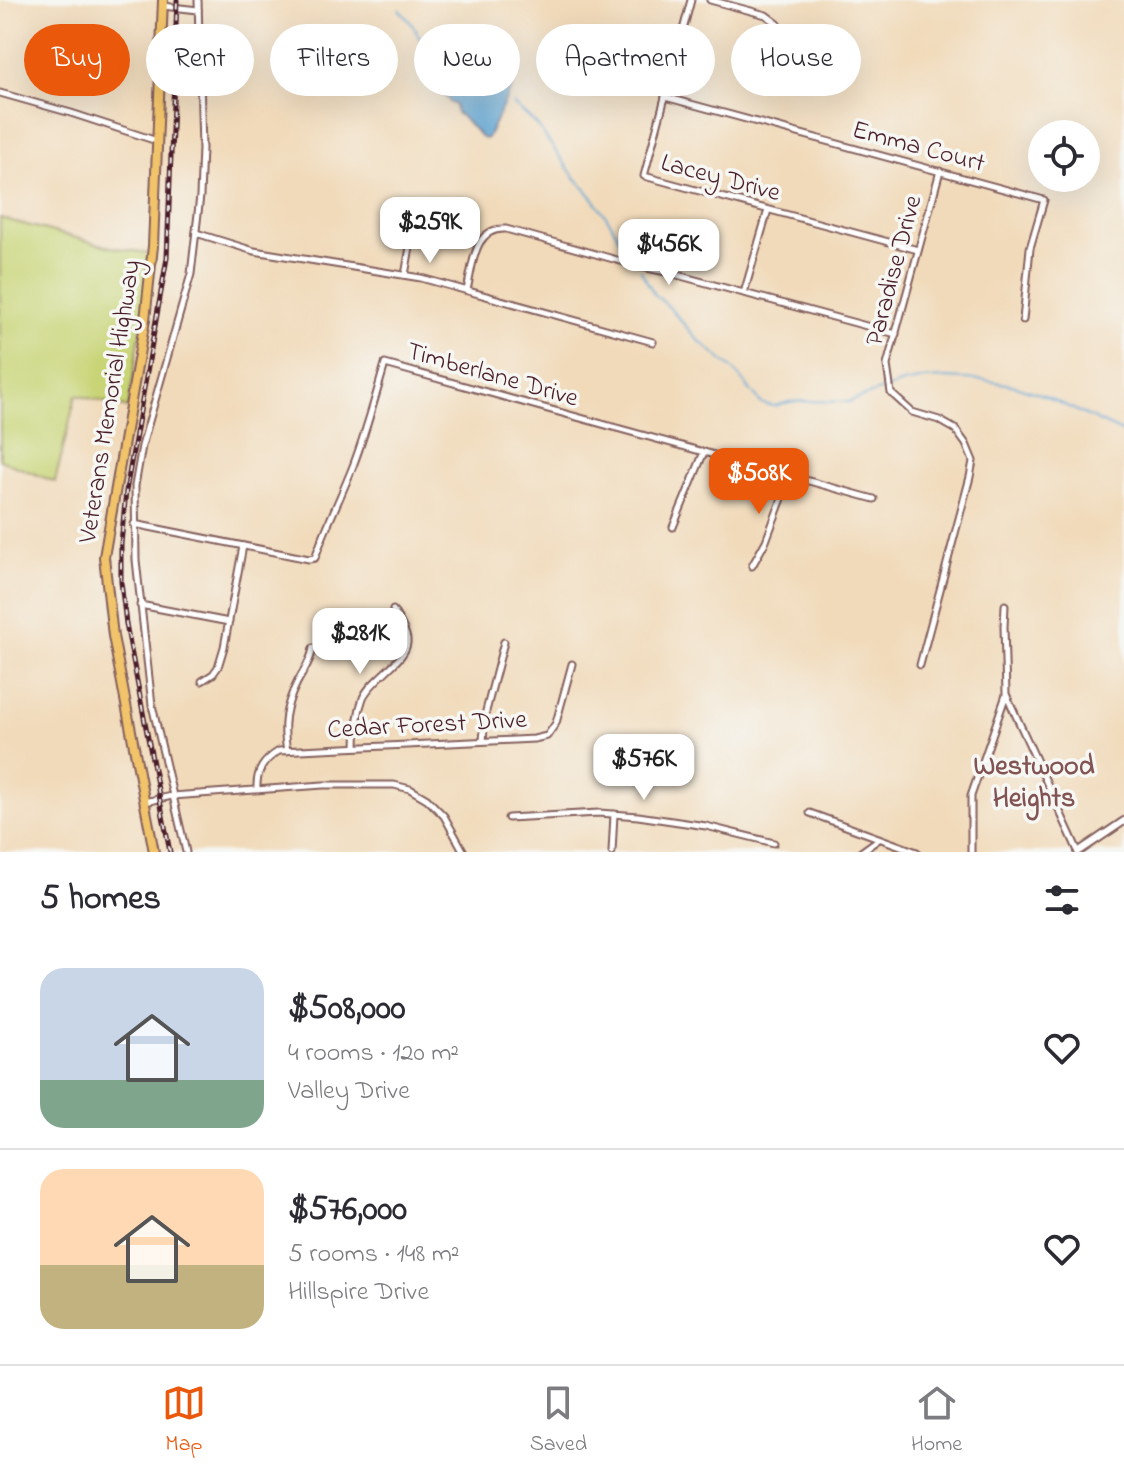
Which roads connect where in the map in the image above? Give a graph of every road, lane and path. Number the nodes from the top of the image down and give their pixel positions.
1 (198, 0) edge
2 (691, 0) edge
3 (710, 0) edge
4 (163, 3) edge
5 (198, 10) junction
6 (778, 24) dead end
7 (0, 93) edge
8 (665, 97) junction
9 (158, 141) junction
10 (940, 171) junction
11 (768, 210) junction
12 (196, 233) junction
13 (412, 236) dead end
14 (918, 250) junction
15 (405, 275) junction
16 (467, 290) junction
17 (744, 293) junction
18 (1023, 320) dead end
19 (896, 334) junction
20 (653, 342) dead end
21 (704, 452) junction
22 (790, 477) junction
23 (874, 499) dead end
24 (134, 524) junction
25 (673, 527) dead end
26 (243, 546) junction
27 (752, 566) dead end
28 (140, 605) junction
29 (1005, 605) dead end
30 (393, 610) dead end
31 (229, 622) junction
32 (504, 642) dead end
33 (313, 648) dead end
34 (572, 664) dead end
35 (920, 665) dead end
36 (202, 681) dead end
37 (1006, 694) junction
38 (483, 741) junction
39 (356, 747) junction
40 (287, 751) junction
41 (257, 789) junction
42 (172, 796) junction
43 (145, 802) junction
44 (810, 813) dead end
45 (614, 814) junction
46 (508, 818) dead end
47 (1124, 821) edge
48 (879, 839) junction
49 (774, 843) dead end
50 (154, 852) edge
51 (186, 852) edge
52 (464, 852) edge
53 (612, 852) edge
54 (861, 852) edge
55 (917, 852) edge
56 (971, 852) edge
57 (1078, 852) edge

1 - 5 street
2 - 8 street, Lacey Drive
3 - 6 street
4 - 5 street
4 - 9 main road, Veterans Memorial Highway
5 - 12 street
7 - 9 street
8 - 10 street, Emma Court
8 - 11 street, Lacey Drive
9 - 43 main road, Veterans Memorial Highway
10 - 14 street, Paradise Drive
10 - 18 street, Emma Court
11 - 14 street, Lacey Drive
11 - 17 street
12 - 15 street
12 - 24 street
13 - 15 street
14 - 19 street, Paradise Drive
15 - 16 street
16 - 17 street
16 - 20 street
17 - 19 street
19 - 35 street, Paradise Drive
21 - 22 street, Timberlane Drive
21 - 25 street
21 - 26 street, Timberlane Drive
22 - 23 street, Timberlane Drive
22 - 27 street
24 - 26 street, Timberlane Drive
24 - 28 street
26 - 31 street
28 - 31 street
28 - 42 street
29 - 37 street
30 - 39 street
31 - 36 street
32 - 38 street
33 - 40 street
34 - 38 street, Cedar Forest Drive
37 - 56 street
37 - 57 street
38 - 39 street, Cedar Forest Drive
39 - 40 street, Cedar Forest Drive
40 - 41 street
41 - 42 street
41 - 52 street
42 - 43 street
42 - 51 street
43 - 50 main road, Veterans Memorial Highway
44 - 48 street
45 - 46 street
45 - 49 street
45 - 53 street
47 - 57 street
48 - 54 street
48 - 55 street

